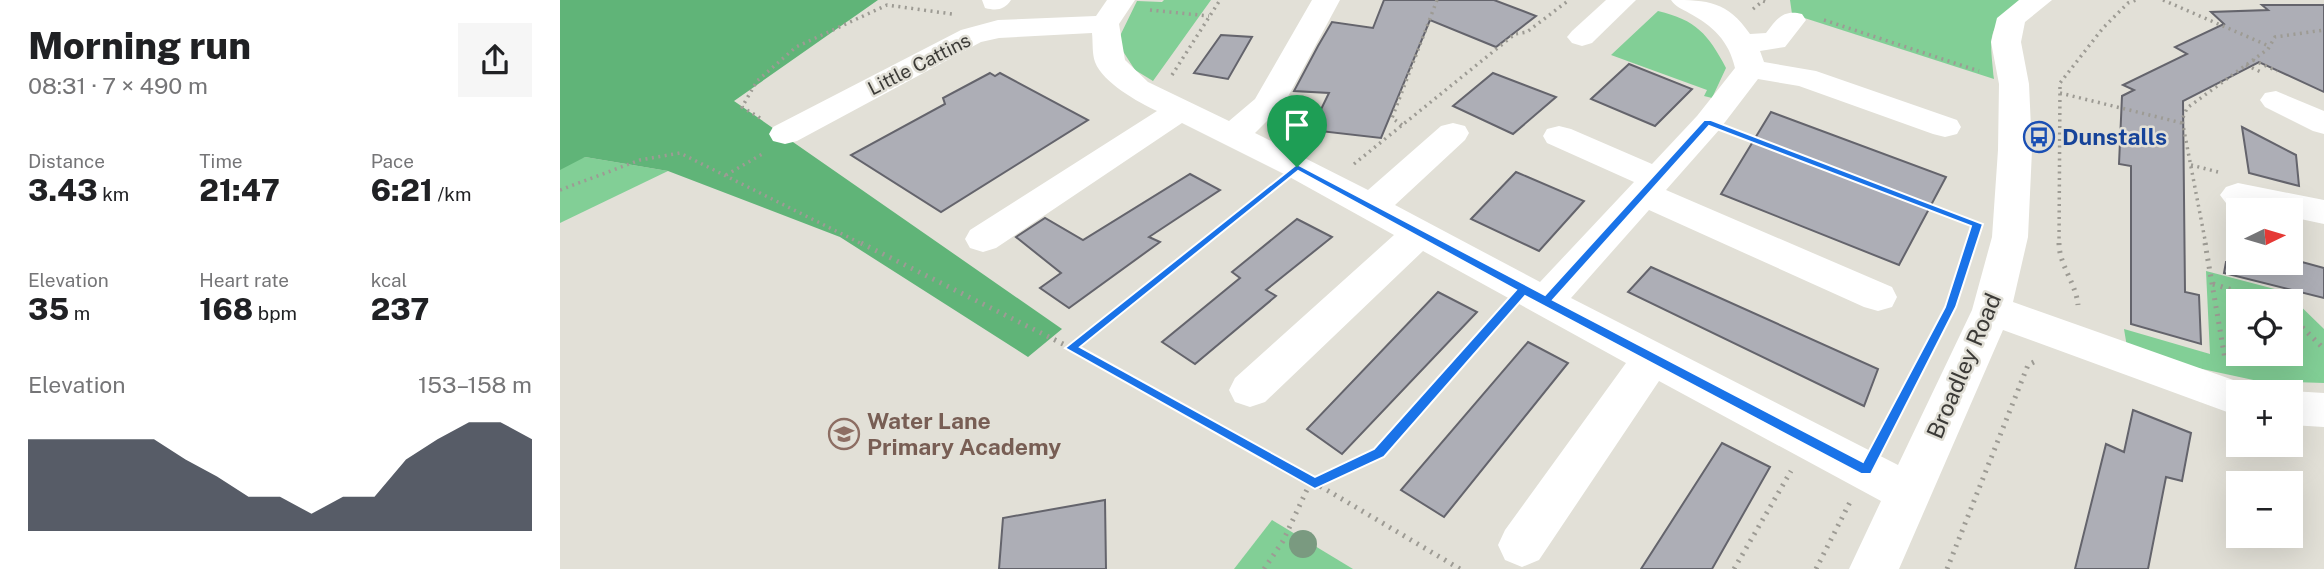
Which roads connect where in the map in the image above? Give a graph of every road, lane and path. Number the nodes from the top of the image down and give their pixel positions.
1 (893, 0) edge
2 (1220, 0) edge
3 (1326, 0) edge
4 (1437, 0) edge
5 (1569, 0) edge
6 (1622, 0) edge
7 (1685, 0) edge
8 (2038, 0) edge
9 (2136, 0) edge
10 (2163, 0) edge
11 (887, 5) junction
12 (997, 10) edge
13 (1114, 10) edge
14 (1781, 11) joint
15 (1209, 16) junction
16 (1821, 20) dead end
17 (1582, 37) dead end
18 (1738, 45) junction
19 (2269, 46) dead end
20 (2246, 65) dead end
21 (1976, 70) dead end
22 (2271, 88) joint
23 (2060, 93) junction
24 (1168, 105) junction
25 (758, 117) dead end
26 (1707, 122) junction
27 (2182, 123) dead end
28 (2324, 124) edge
29 (1402, 125) junction
30 (1945, 127) dead end
31 (1452, 133) dead end
32 (1232, 135) junction
33 (1559, 136) dead end
34 (777, 142) joint
35 (1297, 167) junction
36 (725, 175) junction
37 (1330, 185) junction
38 (1650, 187) junction
39 (560, 190) edge
40 (2238, 195) dead end
41 (1371, 207) junction
42 (2324, 212) edge
43 (1980, 214) dead end
44 (1977, 224) junction
45 (1420, 233) junction
46 (1975, 234) dead end
47 (983, 239) dead end
48 (2213, 284) dead end
49 (2229, 289) edge
50 (1534, 295) junction
51 (1878, 297) dead end
52 (1992, 310) junction
53 (1944, 318) dead end
54 (2303, 328) edge
55 (2082, 342) junction
56 (1071, 348) junction
57 (2324, 349) edge
58 (1653, 357) junction
59 (1250, 390) dead end
60 (2226, 395) edge
61 (1809, 440) junction
62 (1866, 470) junction
63 (1313, 482) junction
64 (1909, 493) junction
65 (1522, 545) dead end
66 (1264, 569) edge
67 (1460, 569) edge
68 (1734, 569) edge
69 (1816, 569) edge
70 (1874, 569) edge
71 (1947, 569) edge

1 - 11 path
2 - 15 path
3 - 32 street
4 - 29 path
5 - 29 path
6 - 17 street
7 - 18 street
8 - 52 street, Broadley Road
9 - 23 path
10 - 19 path
11 - 12 path
11 - 25 path
12 - 13 street, Little Cattins
12 - 34 street, Little Cattins
13 - 15 path
13 - 24 street
14 - 18 street
14 - 18 path
15 - 24 path
16 - 21 path
18 - 26 street
18 - 30 street
20 - 22 path
22 - 28 street
23 - 27 path
23 - 55 path
24 - 32 street
24 - 47 street
26 - 38 street
26 - 44 path
29 - 37 path
31 - 41 street
32 - 35 street
33 - 38 street
34 - 36 path
35 - 37 street
35 - 56 path
36 - 39 path
36 - 56 path
37 - 41 street
38 - 50 street
38 - 51 street
40 - 42 street
41 - 45 street
43 - 44 path
44 - 46 path
45 - 50 street
45 - 59 street
48 - 49 path
50 - 58 street
50 - 63 path
52 - 55 street
52 - 64 street, Broadley Road
53 - 62 path
54 - 57 path
55 - 60 street
55 - 71 path
56 - 63 path
58 - 61 street
58 - 65 street
61 - 62 street
61 - 68 path
62 - 64 street
62 - 69 path
63 - 66 path
63 - 67 path
64 - 70 street, Broadley Road

